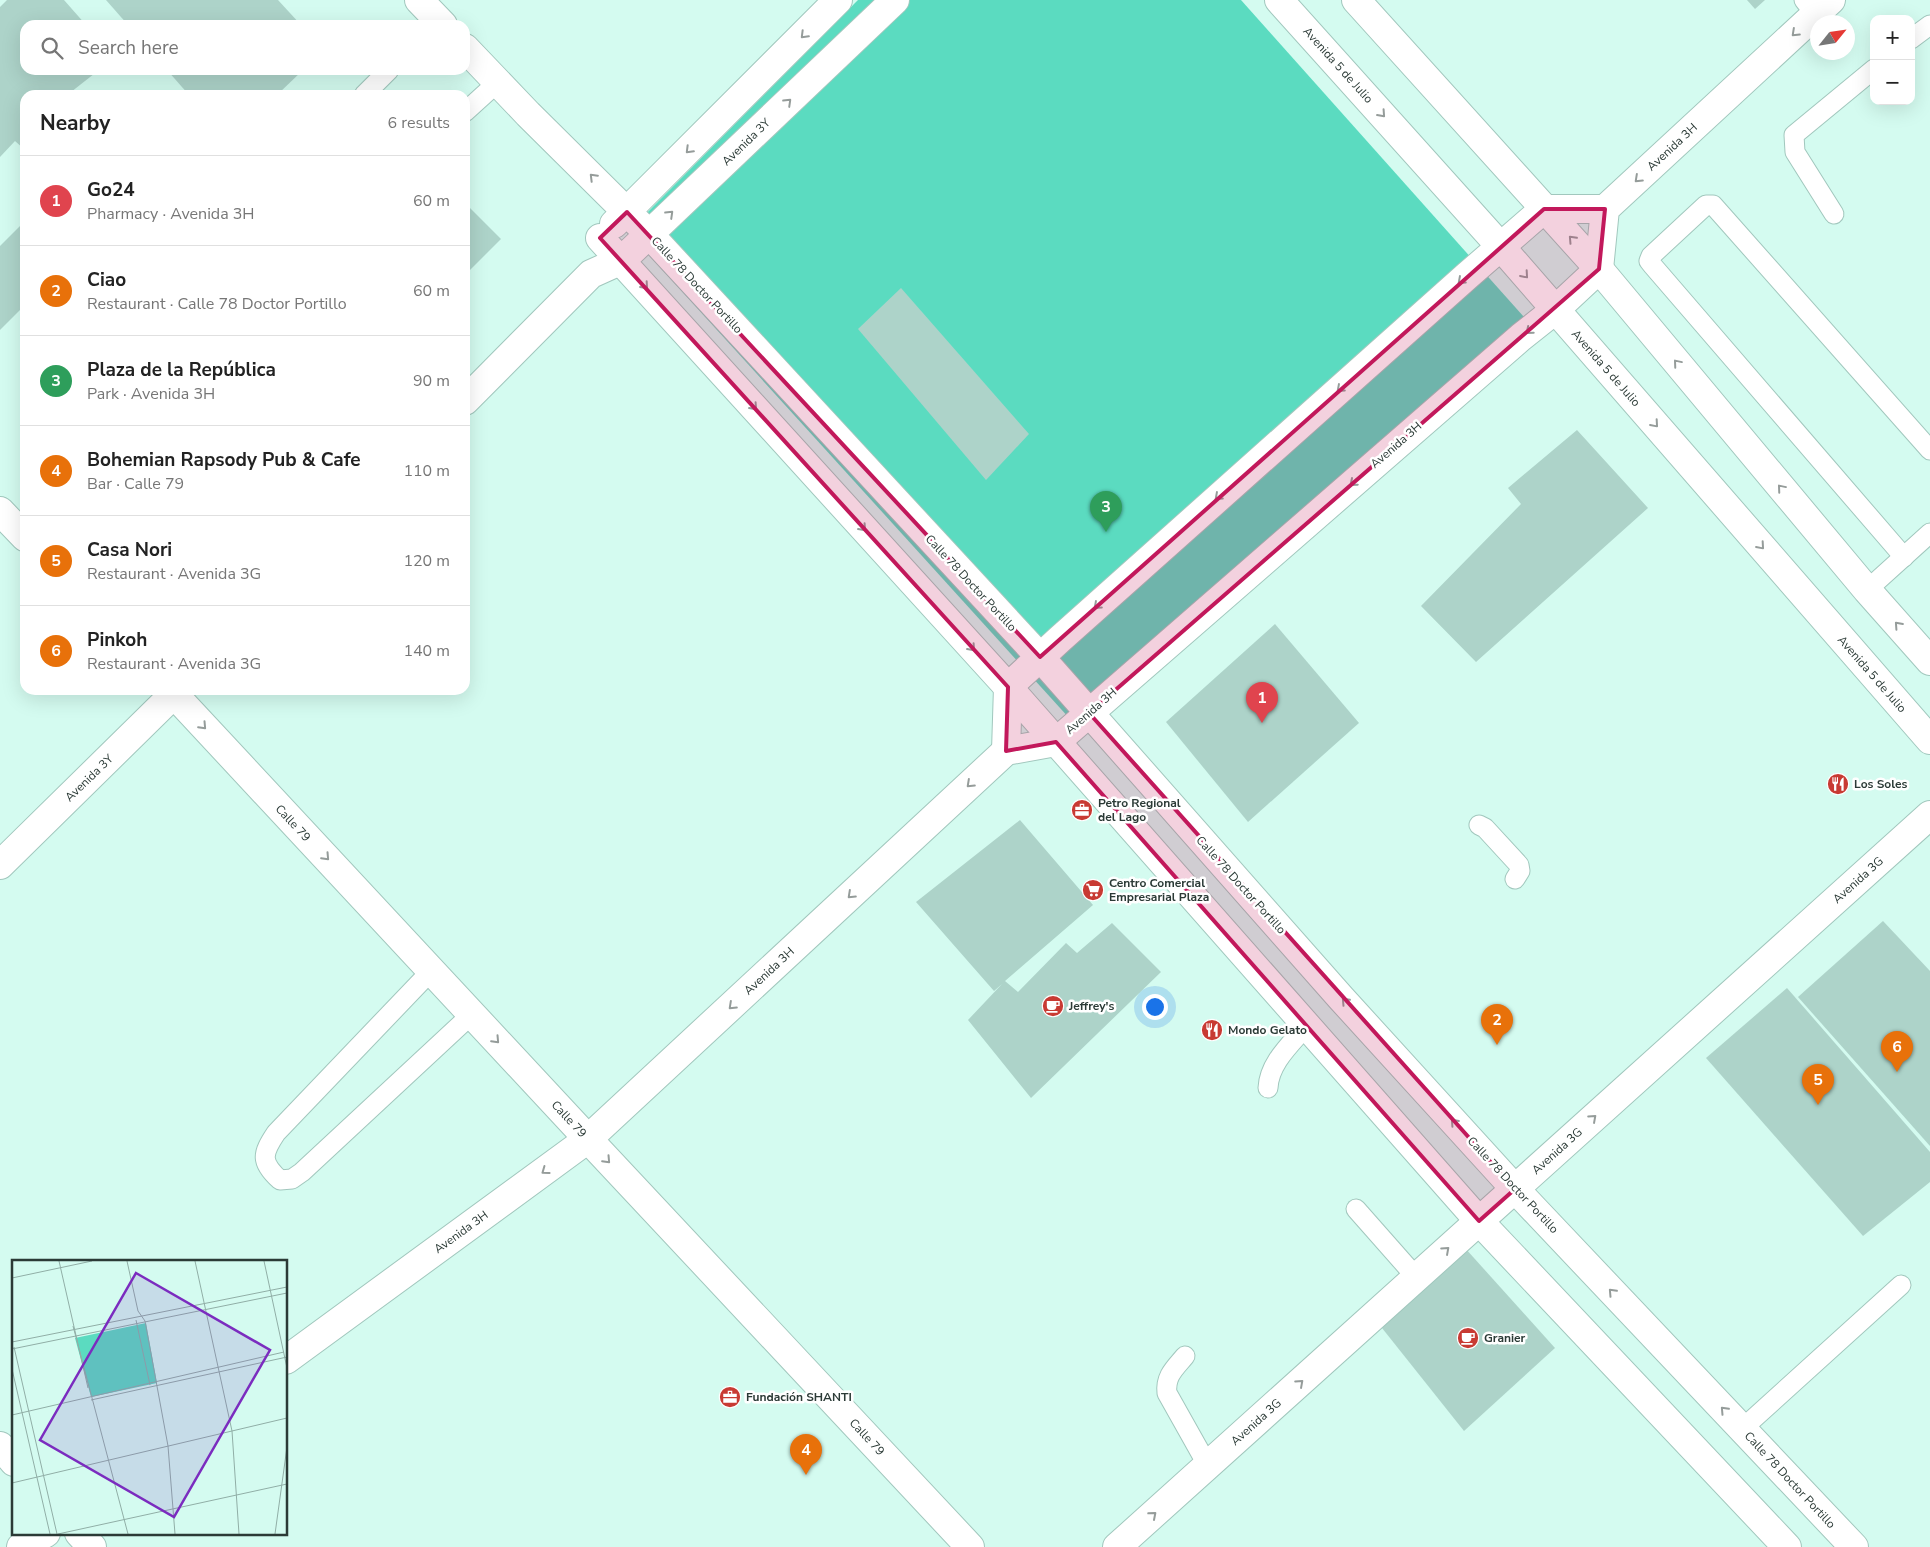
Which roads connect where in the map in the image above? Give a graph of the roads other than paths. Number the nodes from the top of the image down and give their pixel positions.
1 (419, 0) edge
2 (838, 0) edge
3 (895, 0) edge
4 (1279, 0) edge
5 (1356, 0) edge
6 (1817, 5) edge
7 (866, 10) edge
8 (436, 20) edge
9 (1930, 25) edge
10 (1915, 36) edge
11 (470, 53) edge
12 (1870, 72) edge
13 (384, 75) edge
14 (498, 82) junction
15 (369, 90) edge
16 (470, 107) edge
17 (1544, 209) junction
18 (1605, 209) junction
19 (627, 212) junction
20 (1834, 214) dead end
21 (649, 234) junction
22 (600, 238) junction
23 (1501, 247) junction
24 (622, 260) junction
25 (1599, 269) junction
26 (591, 274) junction
27 (1555, 310) junction
28 (470, 396) edge
29 (1930, 450) edge
30 (0, 511) edge
31 (1930, 532) edge
32 (20, 533) edge
33 (1904, 557) junction
34 (1867, 590) junction
35 (1040, 657) junction
36 (1930, 661) edge
37 (1008, 687) junction
38 (170, 695) edge
39 (178, 695) edge
40 (1089, 713) junction
41 (1930, 740) edge
42 (1056, 742) junction
43 (1006, 751) junction
44 (1930, 815) edge
45 (1479, 825) dead end
46 (0, 865) edge
47 (1515, 879) dead end
48 (431, 971) junction
49 (472, 1014) junction
50 (1306, 1025) junction
51 (1268, 1088) dead end
52 (588, 1139) junction
53 (1515, 1189) junction
54 (1356, 1208) dead end
55 (1479, 1221) junction
56 (1416, 1277) junction
57 (1901, 1285) dead end
58 (1185, 1356) dead end
59 (288, 1359) edge
60 (1742, 1429) junction
61 (0, 1446) edge
62 (12, 1460) edge
63 (1208, 1466) junction
64 (44, 1534) edge
65 (80, 1534) edge
66 (21, 1547) edge
67 (92, 1547) edge
68 (970, 1547) edge
69 (1116, 1547) edge
70 (1787, 1547) edge
71 (1854, 1547) edge

1 - 8 street
2 -> 19 street
3 - 7 street, Avenida 3Y
4 -> 23 street, Avenida 5 de Julio
5 - 17 street
6 -> 18 street, Avenida 3H
21 -> 7 street, Avenida 3Y
9 - 10 lane
11 - 14 street, Calle 78 Doctor Portillo
12 - 20 lane
13 - 15 lane
14 - 16 lane
19 -> 14 street, Calle 78 Doctor Portillo
17 - 18 street
17 - 23 street
25 -> 17 street
18 - 25 street
19 - 21 street, Calle 78 Doctor Portillo
19 - 22 street
21 - 24 street, Avenida 3Y
21 - 35 street, Calle 78 Doctor Portillo
22 - 24 street
22 - 26 street
23 -> 27 street, Avenida 5 de Julio
23 -> 35 street
24 - 26 street, Avenida 3Y
24 -> 37 street
25 - 27 street, Avenida 3H
34 -> 25 street
26 - 28 street, Avenida 3Y
27 -> 40 street, Avenida 3H
27 -> 41 street, Avenida 5 de Julio
29 - 33 lane
30 - 32 street
31 - 33 lane
33 - 34 lane
36 -> 34 street
35 - 37 street
35 - 40 street, Calle 78 Doctor Portillo
37 - 42 street
37 - 43 street
38 - 46 street, Avenida 3Y
39 -> 48 street, Calle 79
40 - 42 street, Avenida 3H
53 -> 40 street, Calle 78 Doctor Portillo
42 - 43 street, Avenida 3H
42 - 50 street
43 -> 52 street, Avenida 3H
53 -> 44 street, Avenida 3G
45 - 47 lane
48 - 49 street, Calle 79
48 - 49 lane
49 -> 52 street, Calle 79
50 - 51 lane
50 - 55 street
52 -> 59 street, Avenida 3H
52 -> 68 street, Calle 79
53 - 55 street, Avenida 3G
60 -> 53 street, Calle 78 Doctor Portillo
54 - 56 lane
56 -> 55 street, Avenida 3G
55 - 70 street
63 -> 56 street, Avenida 3G
57 - 60 lane
58 - 63 lane
60 - 71 street, Calle 78 Doctor Portillo
61 - 62 street
69 -> 63 street, Avenida 3G
64 - 66 street
65 - 67 street

